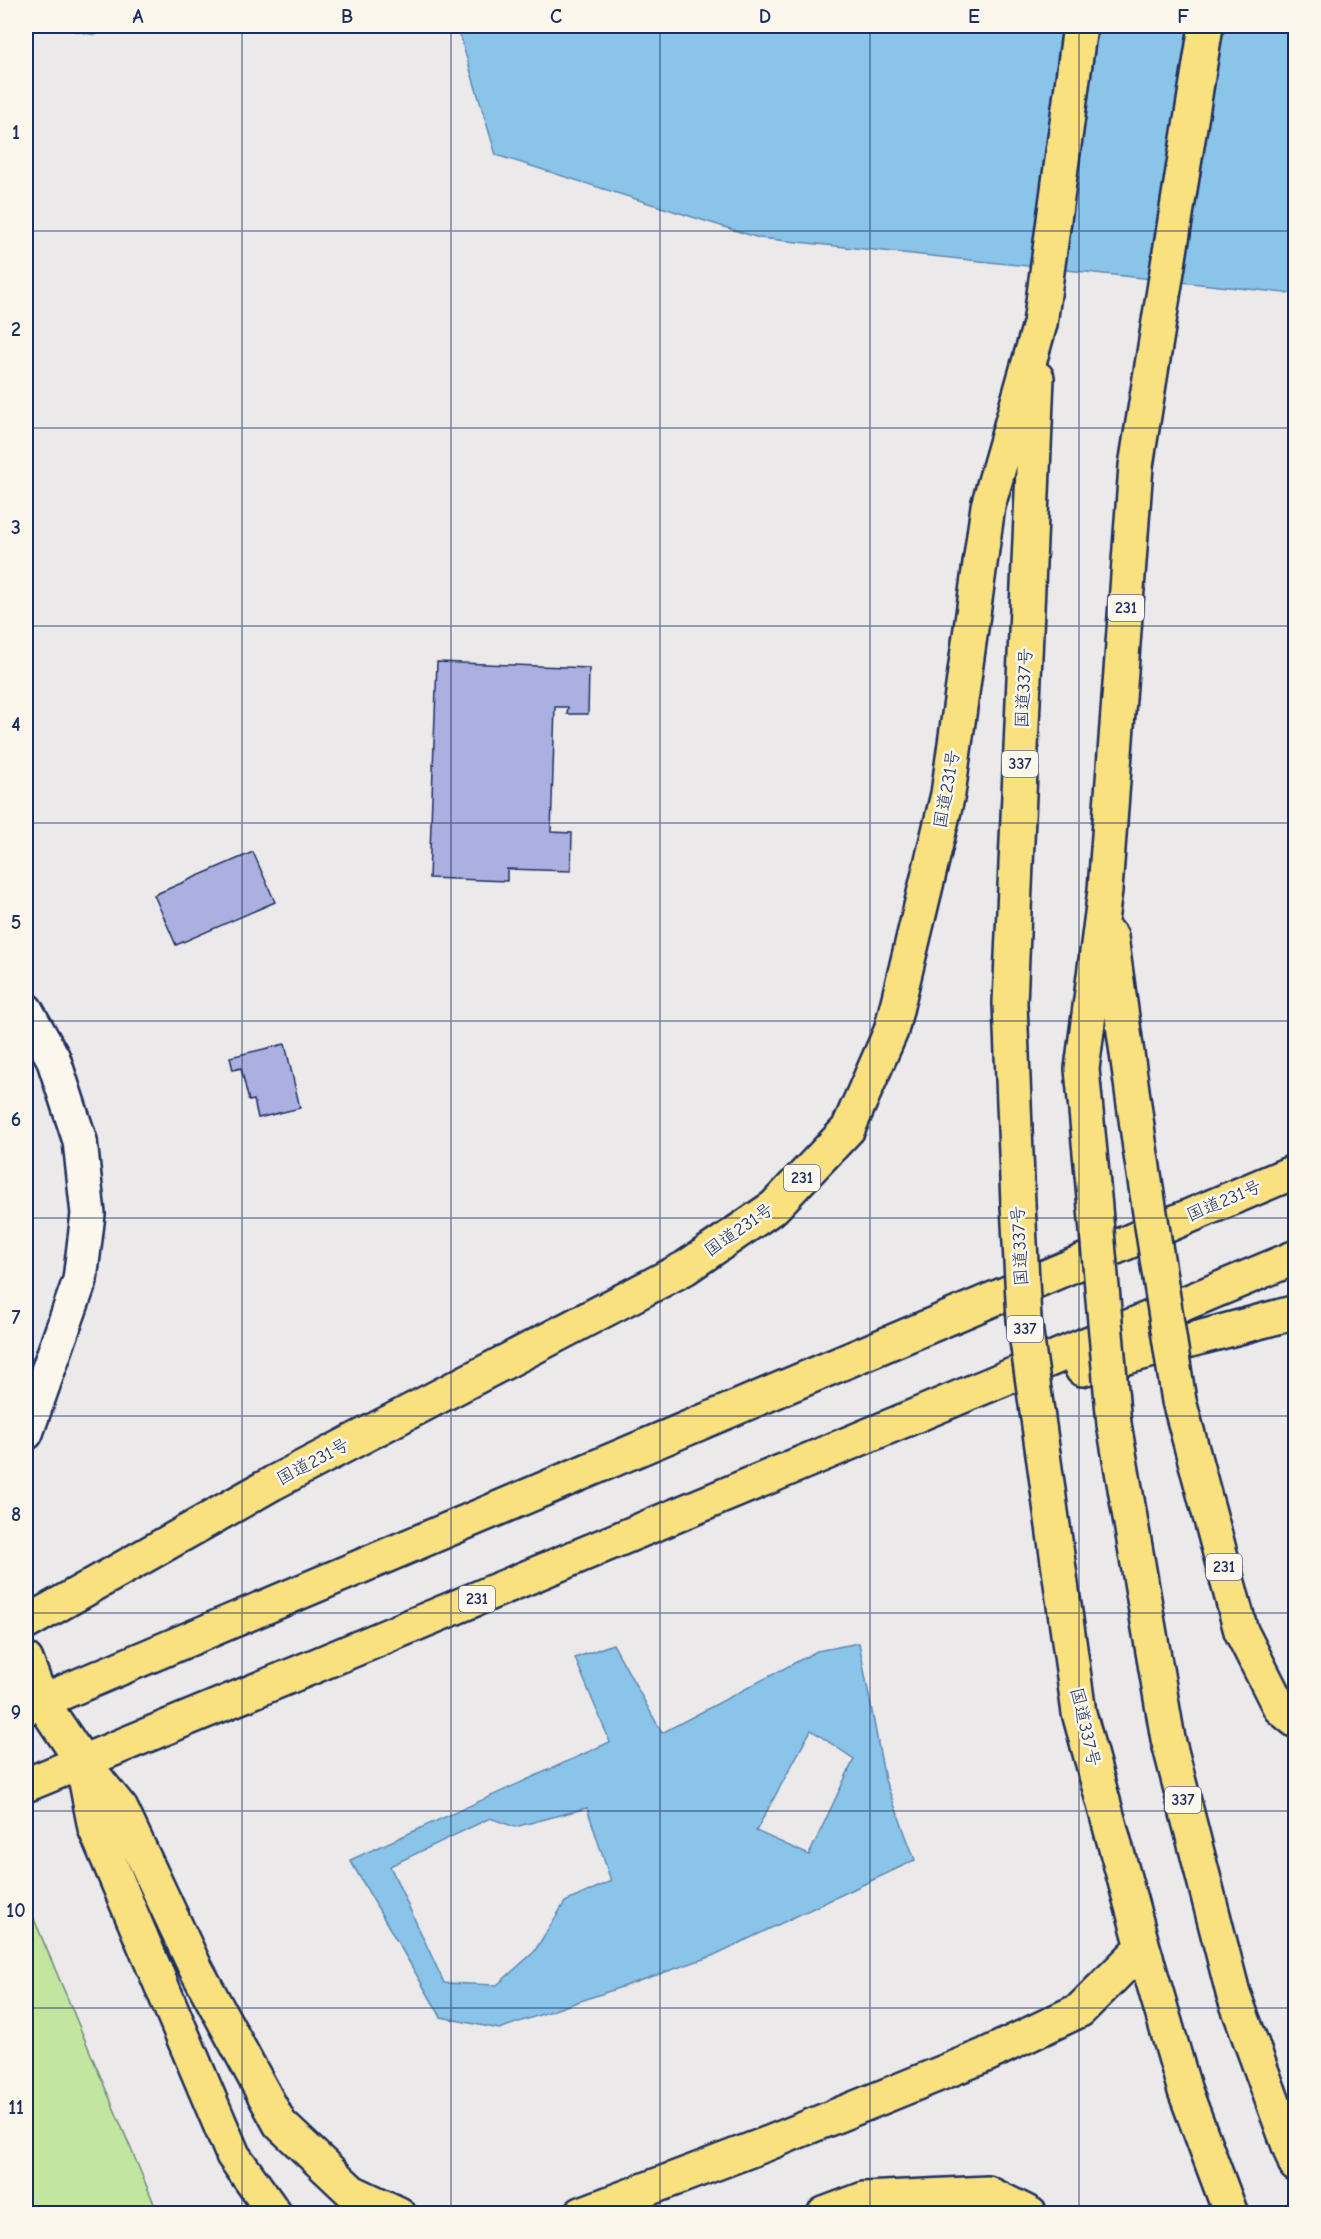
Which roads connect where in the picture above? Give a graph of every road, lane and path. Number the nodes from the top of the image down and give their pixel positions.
1 (1080, 26) edge
2 (1206, 26) edge
3 (1041, 316) junction
4 (1105, 890) junction
5 (26, 1010) edge
6 (1296, 1171) edge
7 (1296, 1257) edge
8 (1296, 1312) edge
9 (927, 1411) junction
10 (26, 1433) edge
11 (26, 1623) edge
12 (26, 1660) edge
13 (34, 1705) edge
14 (1296, 1721) edge
15 (82, 1761) junction
16 (26, 1785) edge
17 (1143, 1947) junction
18 (1296, 2165) edge
19 (275, 2214) edge
20 (399, 2214) edge
21 (580, 2214) edge
22 (824, 2214) edge
23 (1030, 2214) edge
24 (1232, 2214) edge

1 - 3 highway, 231
2 - 4 highway, 231
3 - 11 highway, 国道231号 / 231
3 - 17 highway, 国道337号 / 337, bridge
4 - 14 highway, 231, bridge
4 - 18 highway, 337, bridge
5 - 10 street
6 - 13 highway, 国道231号
7 - 9 highway, 231
8 - 9 highway, 231
9 - 15 highway, 231
12 - 13 highway
13 - 15 highway
15 - 16 highway, 231
15 - 19 highway
15 - 20 highway
17 - 21 highway
17 - 24 highway, 国道337号 / 337
22 - 23 highway

